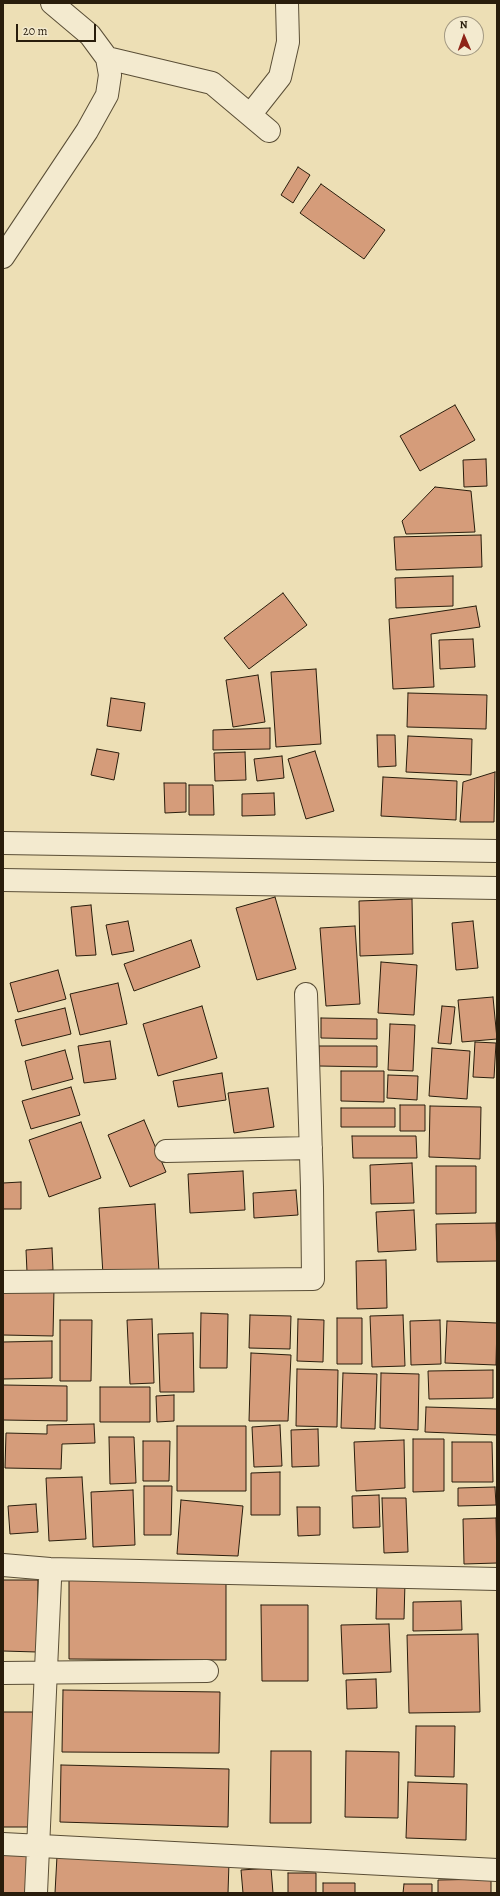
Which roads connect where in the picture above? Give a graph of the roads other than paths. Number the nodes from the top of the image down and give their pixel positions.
1 (52, 3) edge
2 (287, 3) edge
3 (107, 58) junction
4 (250, 115) junction
5 (269, 131) dead end
6 (3, 257) edge
7 (3, 843) edge
8 (497, 851) edge
9 (3, 880) edge
10 (497, 888) edge
11 (306, 994) dead end
12 (311, 1148) junction
13 (166, 1150) dead end
14 (3, 1282) edge
15 (3, 1565) edge
16 (497, 1579) edge
17 (50, 1580) dead end
18 (207, 1671) dead end
19 (3, 1673) edge
20 (47, 1673) junction
21 (3, 1844) edge
22 (37, 1846) junction
23 (497, 1870) edge
24 (36, 1893) edge

1 - 3 street
2 - 4 street
3 - 4 street
3 - 6 street
4 - 5 street
7 - 8 street
9 - 10 street
11 - 12 street
12 - 13 street
12 - 14 street
15 - 16 street
17 - 20 street
18 - 20 street
19 - 20 street
20 - 22 street
21 - 22 street
22 - 23 street
22 - 24 street

